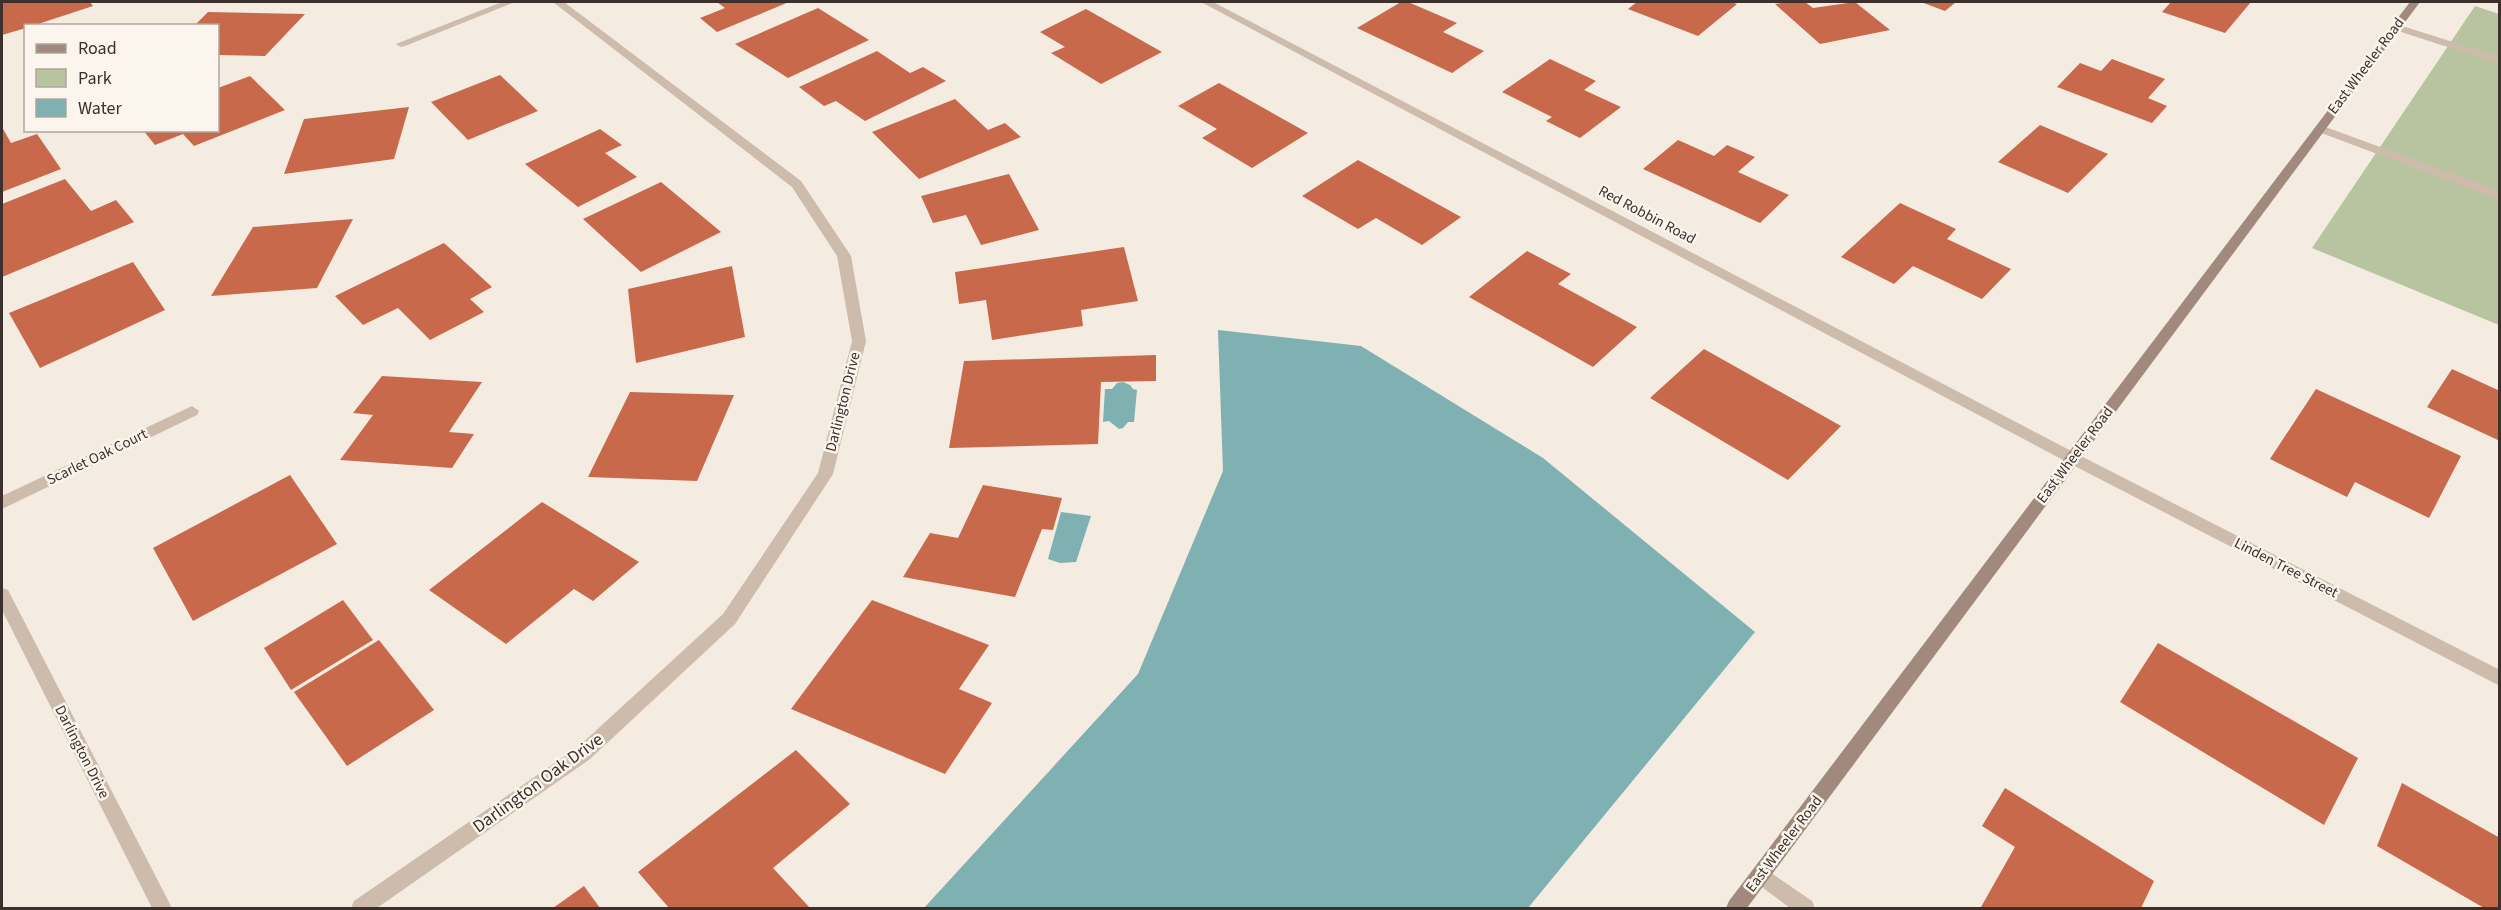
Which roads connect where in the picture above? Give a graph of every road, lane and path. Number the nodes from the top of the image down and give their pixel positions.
1 (510, 2) edge
2 (558, 2) edge
3 (1206, 2) edge
4 (2415, 2) edge
5 (2396, 27) junction
6 (401, 44) dead end
7 (2499, 61) edge
8 (2320, 129) junction
9 (2499, 196) edge
10 (192, 411) dead end
11 (2072, 458) junction
12 (2, 503) edge
13 (2, 595) edge
14 (729, 619) joint
15 (2499, 679) edge
16 (1761, 875) junction
17 (162, 909) edge
18 (361, 909) edge
19 (1736, 909) edge
20 (1806, 909) edge

1 - 6 street
2 - 14 street, Darlington Drive
3 - 11 street, Red Robbin Road
4 - 5 street, East Wheeler Road
5 - 7 street
5 - 8 street, East Wheeler Road
8 - 9 street
8 - 11 street, East Wheeler Road
10 - 12 street, Scarlet Oak Court
11 - 15 street, Linden Tree Street
11 - 16 street, East Wheeler Road
13 - 17 street, Darlington Drive
14 - 18 street, Darlington Oak Drive
16 - 19 street, East Wheeler Road
16 - 20 street

